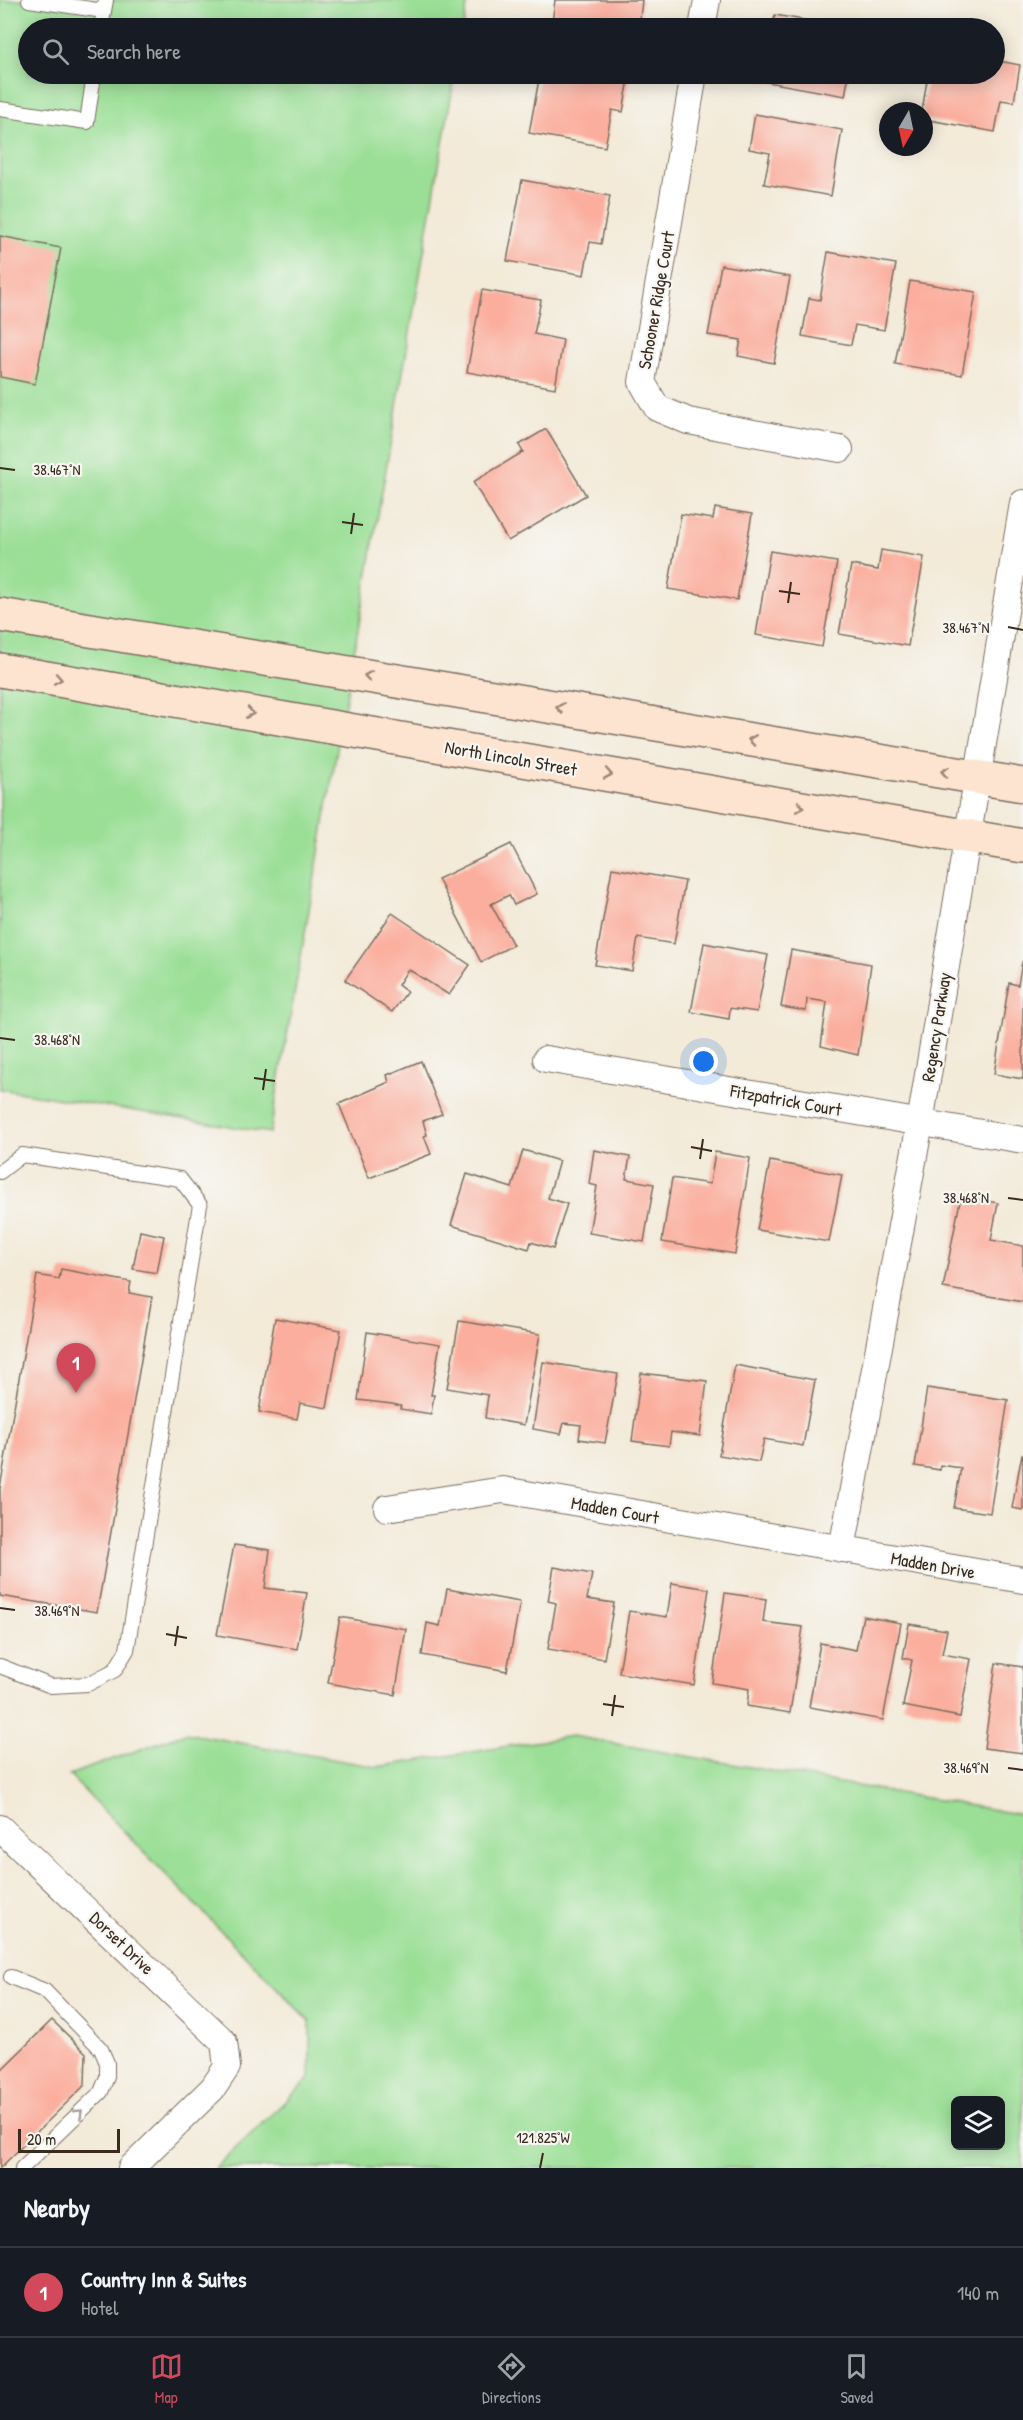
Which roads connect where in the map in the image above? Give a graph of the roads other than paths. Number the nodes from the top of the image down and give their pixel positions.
1 (30, 0) edge
2 (706, 0) edge
3 (105, 6) edge
4 (703, 18) edge
5 (93, 84) edge
6 (692, 84) edge
7 (0, 109) edge
8 (840, 449) dead end
9 (1023, 503) edge
10 (0, 615) edge
11 (0, 669) edge
12 (976, 777) junction
13 (1023, 785) edge
14 (967, 836) junction
15 (1023, 846) edge
16 (546, 1059) dead end
17 (920, 1123) junction
18 (1023, 1140) edge
19 (0, 1172) edge
20 (387, 1508) dead end
21 (842, 1549) junction
22 (1023, 1580) edge
23 (0, 1666) edge
24 (0, 1828) edge
25 (12, 1977) dead end
26 (22, 2168) edge
27 (131, 2168) edge

1 - 3 lane
2 - 4 street
5 - 7 lane
6 - 8 street, Schooner Ridge Court
9 - 12 street, Regency Parkway
12 -> 10 street
11 -> 14 street, North Lincoln Street
12 - 13 street
12 - 14 street, Regency Parkway
14 - 15 street, North Lincoln Street
14 - 17 street, Regency Parkway
16 - 17 street, Fitzpatrick Court
17 - 18 street, Fitzpatrick Court
17 - 21 street, Regency Parkway
19 - 23 lane
20 - 21 street, Madden Court
21 - 22 street, Madden Drive
24 - 27 street, Dorset Drive
26 -> 25 lane

